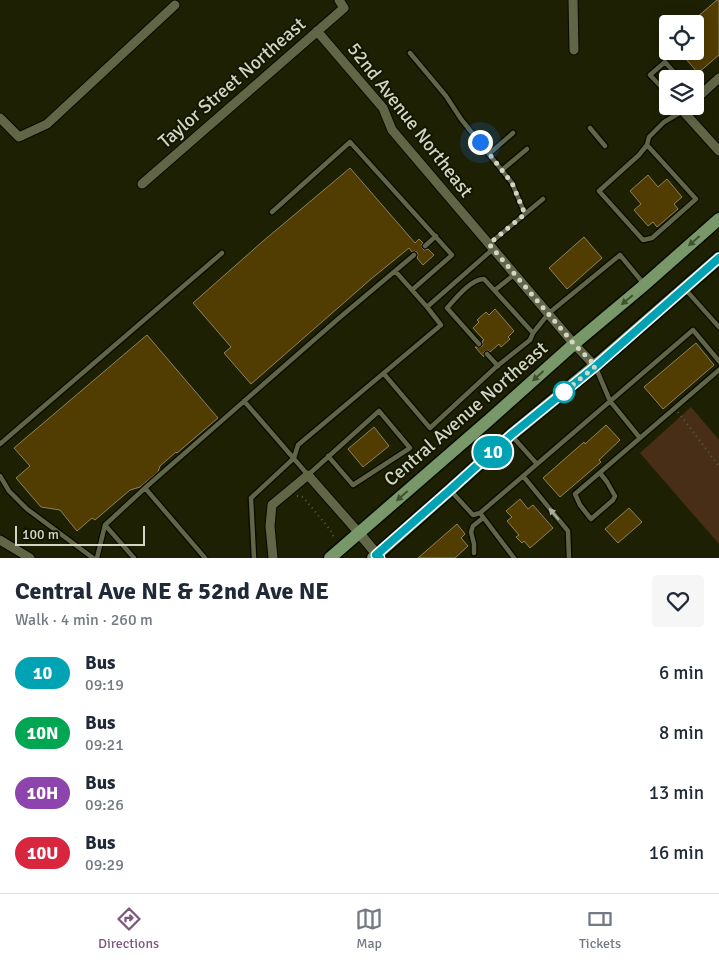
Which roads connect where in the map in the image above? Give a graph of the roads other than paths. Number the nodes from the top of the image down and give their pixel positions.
1 (573, 0) edge
2 (341, 4) edge
3 (175, 5) dead end
4 (317, 30) junction
5 (574, 50) dead end
6 (410, 53) dead end
7 (672, 70) edge
8 (719, 78) edge
9 (659, 85) edge
10 (704, 92) edge
11 (674, 115) edge
12 (689, 115) edge
13 (0, 118) edge
14 (590, 128) dead end
15 (513, 133) dead end
16 (647, 145) junction
17 (605, 146) dead end
18 (527, 149) dead end
19 (719, 152) edge
20 (489, 154) junction
21 (502, 170) junction
22 (142, 184) dead end
23 (543, 199) dead end
24 (272, 212) dead end
25 (525, 214) junction
26 (719, 219) edge
27 (436, 236) junction
28 (425, 246) dead end
29 (491, 246) junction
30 (222, 253) dead end
31 (414, 255) dead end
32 (719, 258) edge
33 (396, 272) junction
34 (515, 274) junction
35 (644, 285) junction
36 (684, 288) junction
37 (412, 290) junction
38 (495, 290) junction
39 (426, 307) junction
40 (549, 313) junction
41 (719, 327) edge
42 (533, 333) junction
43 (479, 344) dead end
44 (574, 344) junction
45 (488, 354) dead end
46 (719, 361) edge
47 (498, 366) junction
48 (596, 366) junction
49 (719, 370) edge
50 (384, 374) junction
51 (244, 401) junction
52 (610, 402) junction
53 (511, 435) junction
54 (640, 438) junction
55 (0, 444) edge
56 (328, 456) junction
57 (294, 458) junction
58 (537, 464) junction
59 (600, 473) junction
60 (308, 475) junction
61 (0, 476) edge
62 (523, 476) junction
63 (145, 488) junction
64 (450, 490) junction
65 (482, 516) junction
66 (105, 525) junction
67 (358, 533) junction
68 (0, 540) edge
69 (474, 553) dead end
70 (376, 557) edge
71 (30, 558) edge
72 (93, 558) edge
73 (97, 558) edge
74 (134, 558) edge
75 (205, 558) edge
76 (254, 558) edge
77 (272, 558) edge
78 (330, 558) edge
79 (514, 558) edge
80 (569, 558) edge

1 - 5 street
2 - 4 street, Taylor Street Northeast
3 - 13 street
4 - 22 street, Taylor Street Northeast
4 - 29 street, 52nd Avenue Northeast
6 - 20 lane
7 - 9 lane
8 - 10 street
11 - 16 lane
12 - 19 street
14 - 17 lane
15 - 20 lane
16 - 16 lane
18 - 21 lane
20 - 21 lane
21 - 25 lane
23 - 25 lane
24 - 27 lane
25 - 29 lane
26 -> 35 main road, Central Avenue Northeast
27 - 28 lane
27 - 37 lane
29 - 34 street, 52nd Avenue Northeast
29 - 39 lane
30 - 55 lane
31 - 33 lane
32 - 36 main road
33 - 37 lane
33 - 51 lane
34 - 38 lane
34 - 40 street, 52nd Avenue Northeast
35 - 40 lane
35 -> 44 main road, Central Avenue Northeast
36 - 41 lane
36 - 48 main road
37 - 39 lane
38 - 42 lane
38 - 43 lane
39 - 50 lane
40 - 42 lane
40 - 44 street, 52nd Avenue Northeast
42 - 47 lane
44 - 48 street, 52nd Avenue Northeast
44 -> 67 main road, Central Avenue Northeast
45 - 47 lane
46 - 52 lane
47 - 50 lane
48 - 52 lane
48 - 53 main road
49 - 54 lane
50 - 57 lane
51 - 57 lane
51 - 63 lane
52 - 54 lane
52 - 58 lane
53 - 58 lane
53 - 64 main road
54 - 59 lane
56 - 56 lane
56 - 60 lane
57 - 60 lane
57 - 76 lane
58 - 62 lane
59 - 59 lane
60 - 67 street
60 - 77 street
61 - 72 lane
62 - 65 lane
80 -> 62 lane
63 - 66 lane
63 - 75 lane
64 - 65 lane
64 - 70 main road
65 - 69 lane
65 - 79 lane
66 - 73 lane
66 - 74 lane
67 - 70 street
67 - 78 main road, Central Avenue Northeast
68 - 71 street

